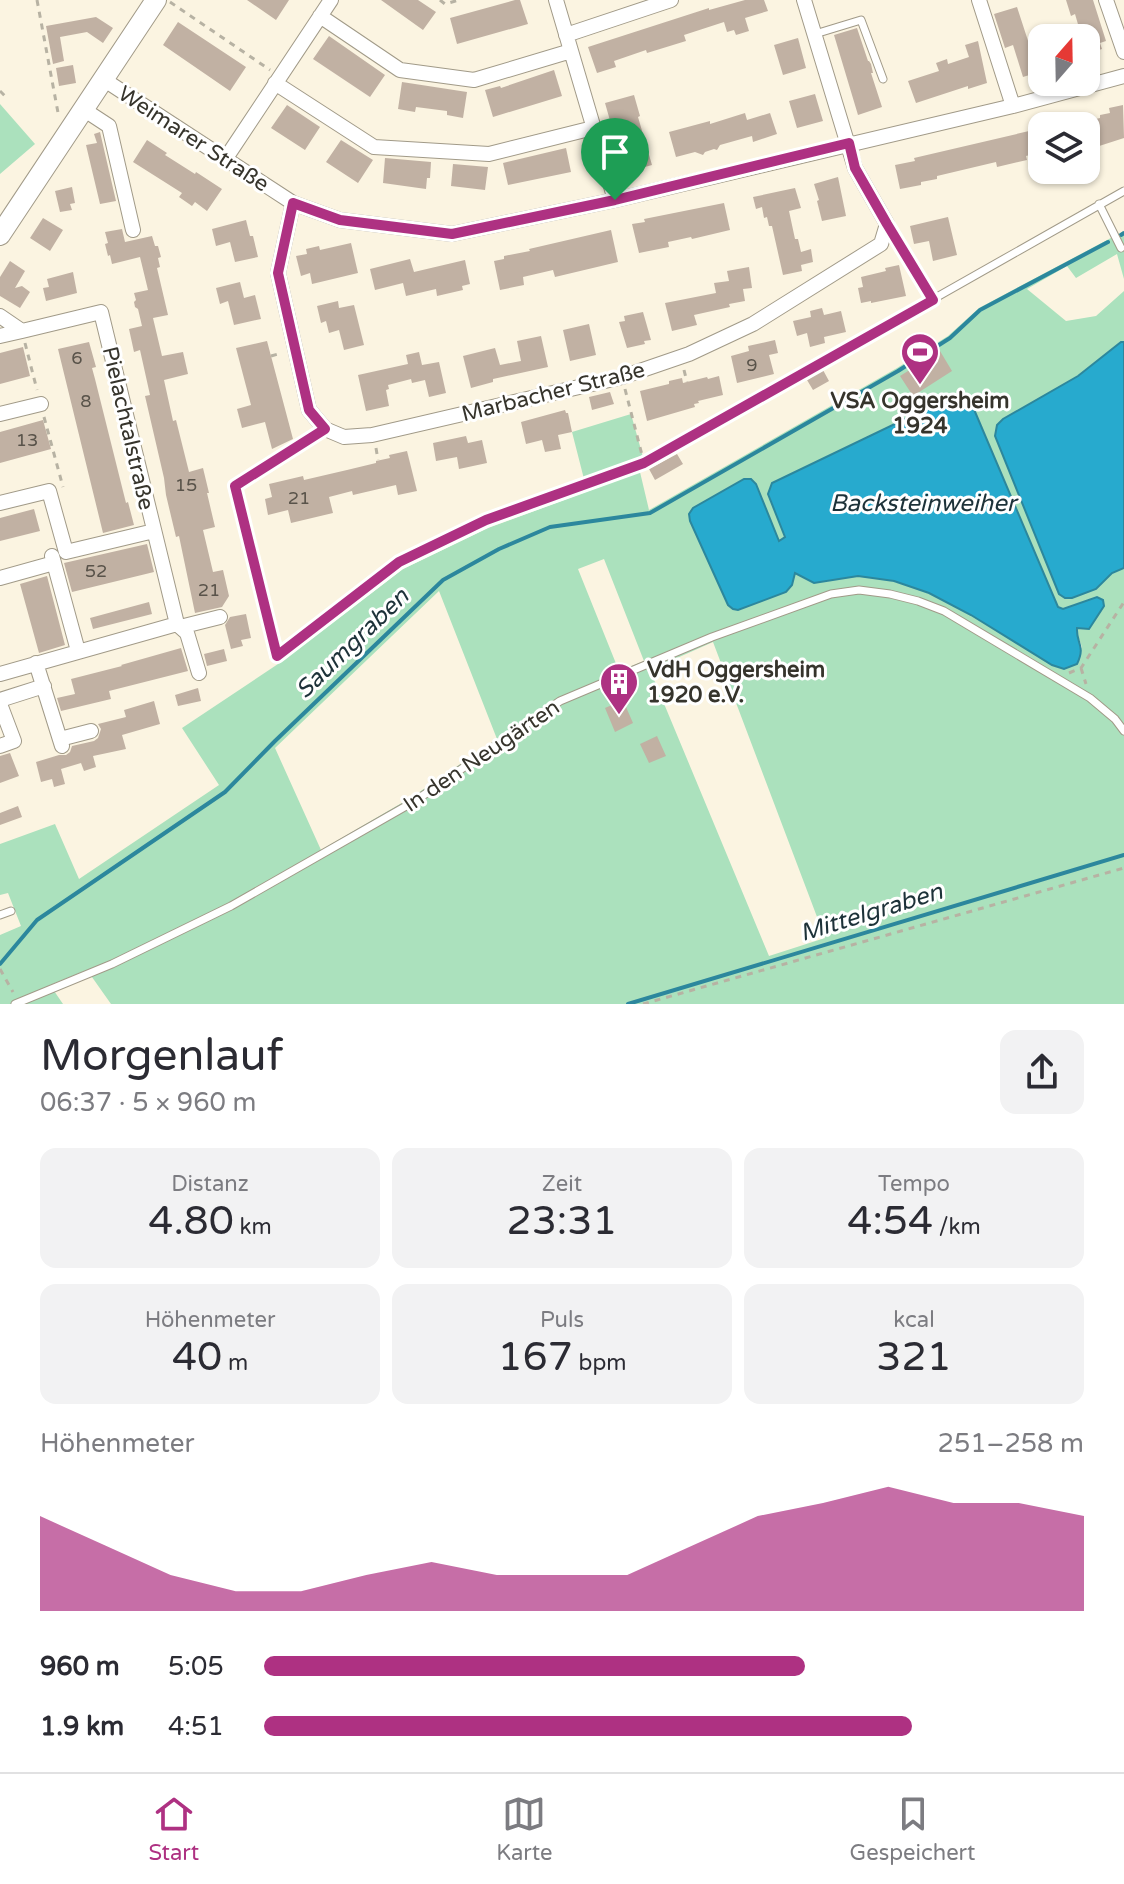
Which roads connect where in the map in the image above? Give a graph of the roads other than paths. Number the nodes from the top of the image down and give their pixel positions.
1 (156, 0) edge
2 (331, 0) edge
3 (556, 0) edge
4 (671, 0) edge
5 (804, 0) edge
6 (979, 0) edge
7 (1106, 0) edge
8 (320, 16) junction
9 (815, 34) junction
10 (566, 35) junction
11 (571, 51) junction
12 (1124, 52) edge
13 (1124, 76) edge
14 (103, 79) junction
15 (883, 79) dead end
16 (277, 80) junction
17 (1013, 106) junction
18 (83, 109) junction
19 (593, 128) junction
20 (849, 143) junction
21 (226, 158) junction
22 (1124, 191) edge
23 (615, 200) junction
24 (293, 203) junction
25 (1099, 204) junction
26 (133, 230) dead end
27 (0, 235) edge
28 (1121, 248) dead end
29 (0, 316) edge
30 (22, 331) junction
31 (0, 336) edge
32 (41, 404) dead end
33 (0, 414) edge
34 (325, 429) junction
35 (0, 503) edge
36 (154, 531) junction
37 (66, 552) junction
38 (54, 563) junction
39 (0, 578) edge
40 (220, 617) dead end
41 (178, 625) junction
42 (78, 651) junction
43 (36, 663) junction
44 (199, 673) dead end
45 (0, 674) edge
46 (44, 686) junction
47 (0, 702) edge
48 (91, 731) dead end
49 (1124, 731) edge
50 (0, 746) edge
51 (11, 911) dead end
52 (0, 915) edge
53 (17, 1003) edge

1 - 14 street
2 - 8 street
3 - 10 street
4 - 10 street
5 - 9 street
6 - 17 street
7 - 12 street
8 - 11 street
8 - 16 street
9 - 15 lane
9 - 20 street
10 - 11 street
11 - 19 street
13 - 17 street, Weimarer Straße
14 - 18 street
14 - 21 street, Weimarer Straße
16 - 19 street
16 - 21 street
17 - 20 street, Weimarer Straße
18 - 26 street
18 - 27 street
19 - 23 street
20 - 23 street, Weimarer Straße
20 - 34 street, Marbacher Straße
21 - 24 street, Weimarer Straße
22 - 25 lane
23 - 24 street, Weimarer Straße
24 - 34 street
25 - 28 lane
25 - 34 lane
29 - 30 street
30 - 31 street, Pielachtalstraße
30 - 36 street, Pielachtalstraße
32 - 33 street
35 - 37 street
36 - 37 street
36 - 41 street, Pielachtalstraße
37 - 38 street
38 - 39 street
38 - 42 street
40 - 41 street
41 - 42 street
41 - 44 street, Pielachtalstraße
42 - 43 street
43 - 45 street
43 - 46 street
46 - 47 street
46 - 48 street
47 - 50 street
49 - 53 lane, In den Neugärten
51 - 52 lane

